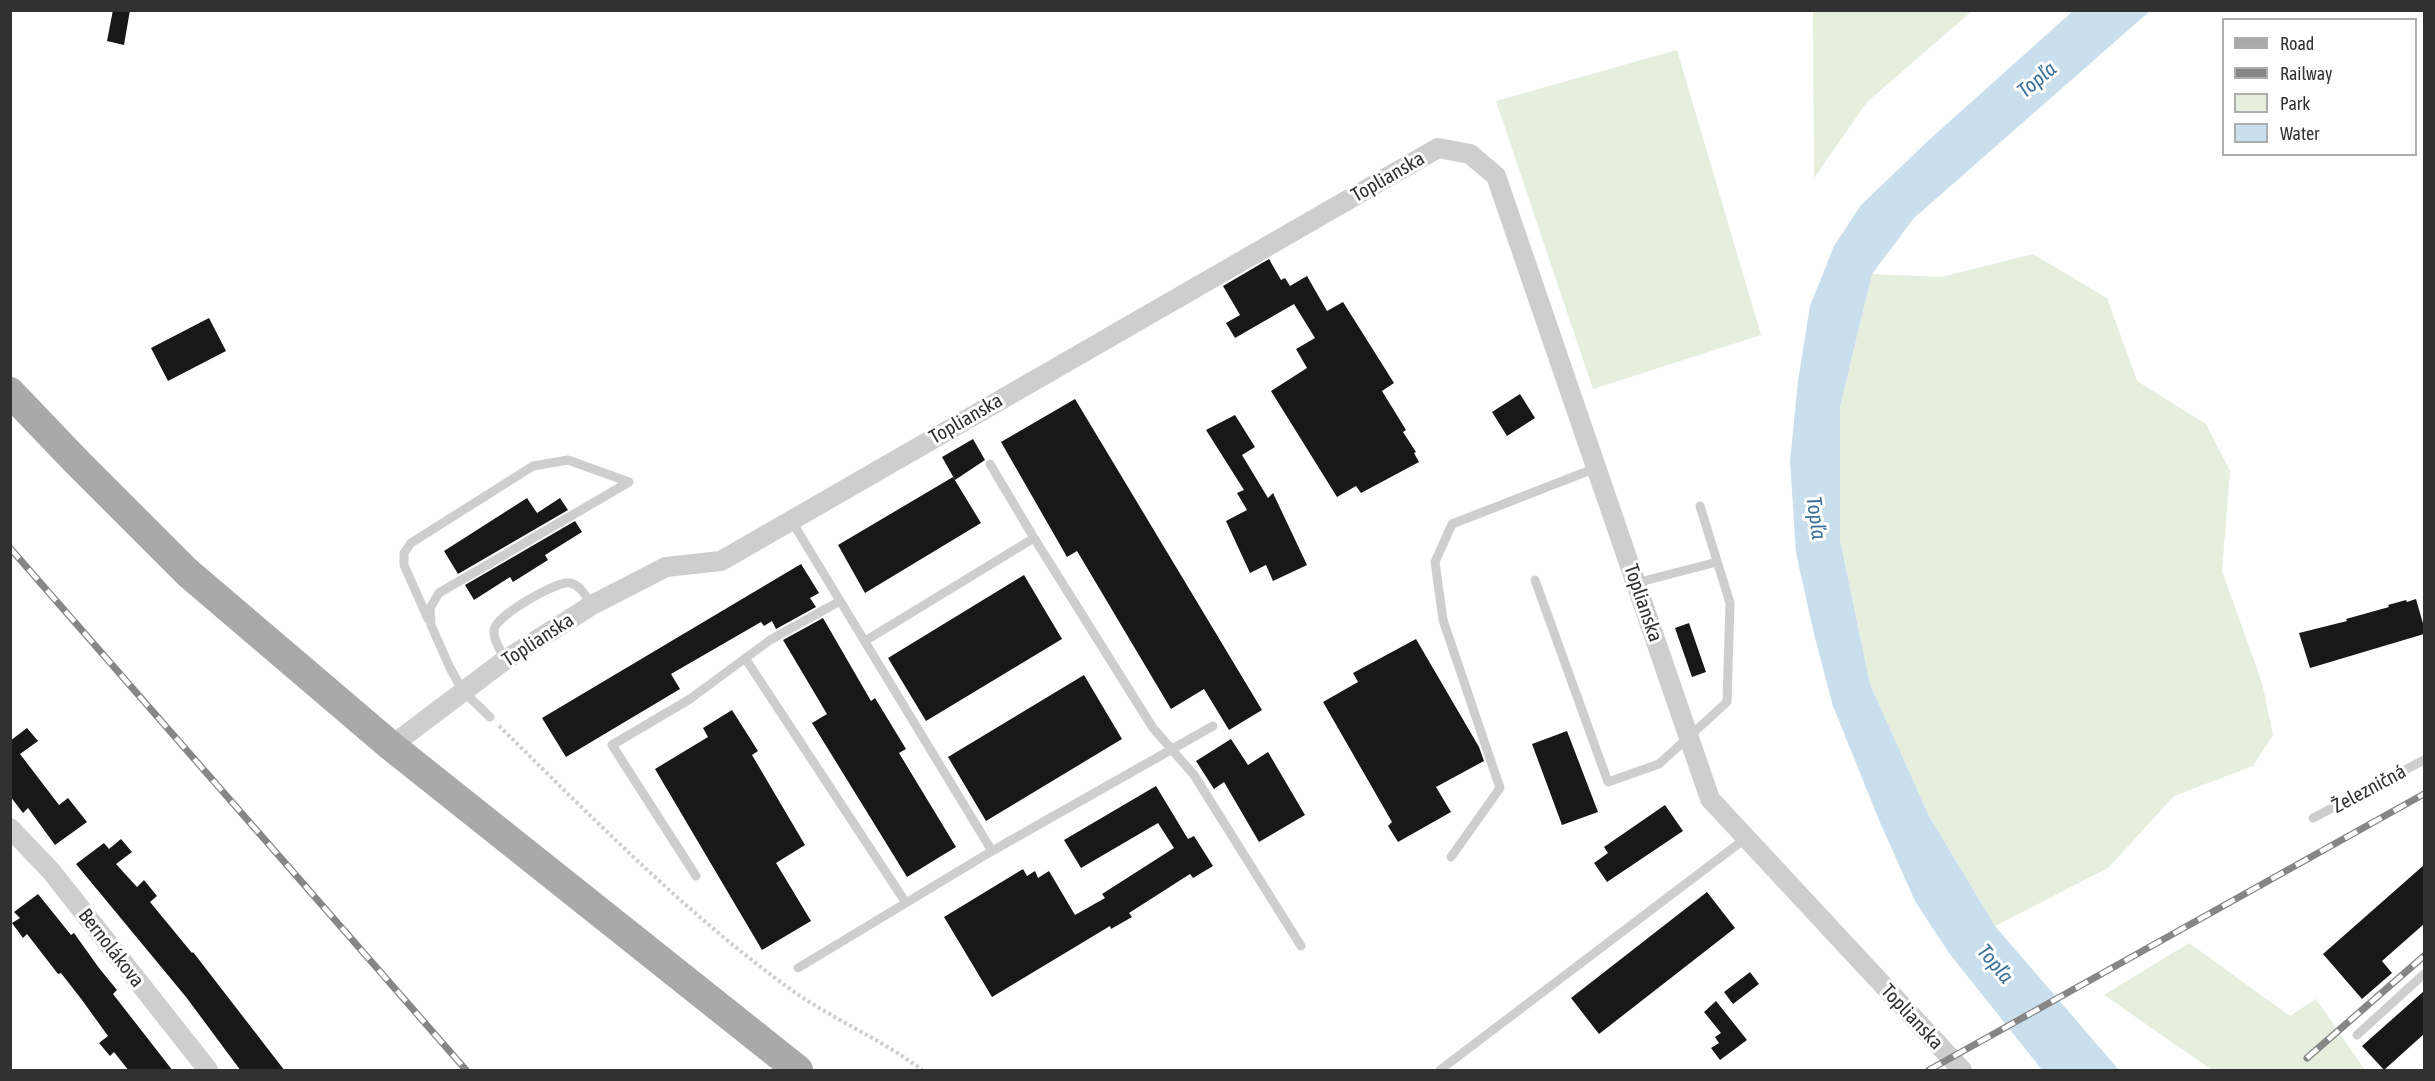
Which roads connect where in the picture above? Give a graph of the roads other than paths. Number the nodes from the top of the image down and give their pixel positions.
1 (10, 392) edge
2 (990, 465) dead end
3 (1596, 468) junction
4 (1700, 506) dead end
5 (791, 520) junction
6 (1034, 538) junction
7 (1717, 562) junction
8 (1535, 580) dead end
9 (1636, 583) junction
10 (840, 601) junction
11 (592, 605) junction
12 (430, 625) junction
13 (864, 641) junction
14 (745, 658) junction
15 (505, 660) junction
16 (464, 691) junction
17 (490, 717) road end
18 (1213, 726) dead end
19 (1689, 737) junction
20 (391, 746) junction
21 (1172, 750) junction
22 (2424, 760) edge
23 (2313, 818) dead end
24 (10, 828) edge
25 (1746, 838) junction
26 (992, 851) junction
27 (1451, 857) dead end
28 (696, 876) dead end
29 (906, 903) junction
30 (1301, 946) dead end
31 (798, 968) dead end
32 (2424, 974) edge
33 (2357, 1035) dead end
34 (1440, 1070) edge
35 (208, 1071) edge
36 (798, 1071) edge
37 (1962, 1071) edge

1 - 20 main road
2 - 6 lane
3 - 5 street, Toplianska
3 - 9 street, Toplianska
3 - 27 lane
4 - 7 lane
5 - 10 lane
5 - 11 street, Toplianska
6 - 13 lane
6 - 21 lane
7 - 9 lane
7 - 19 lane
8 - 19 lane
9 - 19 street, Toplianska
10 - 13 lane
10 - 14 lane
11 - 15 street, Toplianska
11 - 15 lane
12 - 12 lane
12 - 16 lane
13 - 26 lane
14 - 28 lane
14 - 29 lane
15 - 16 street, Toplianska
16 - 17 lane
16 - 20 street, Toplianska
18 - 21 lane
19 - 25 street, Toplianska
20 - 36 main road
21 - 26 lane
21 - 30 lane
22 - 23 lane, Železničná
24 - 35 street, Bernolákova
25 - 34 lane
25 - 37 street, Toplianska
26 - 29 lane
29 - 31 lane
32 - 33 lane

